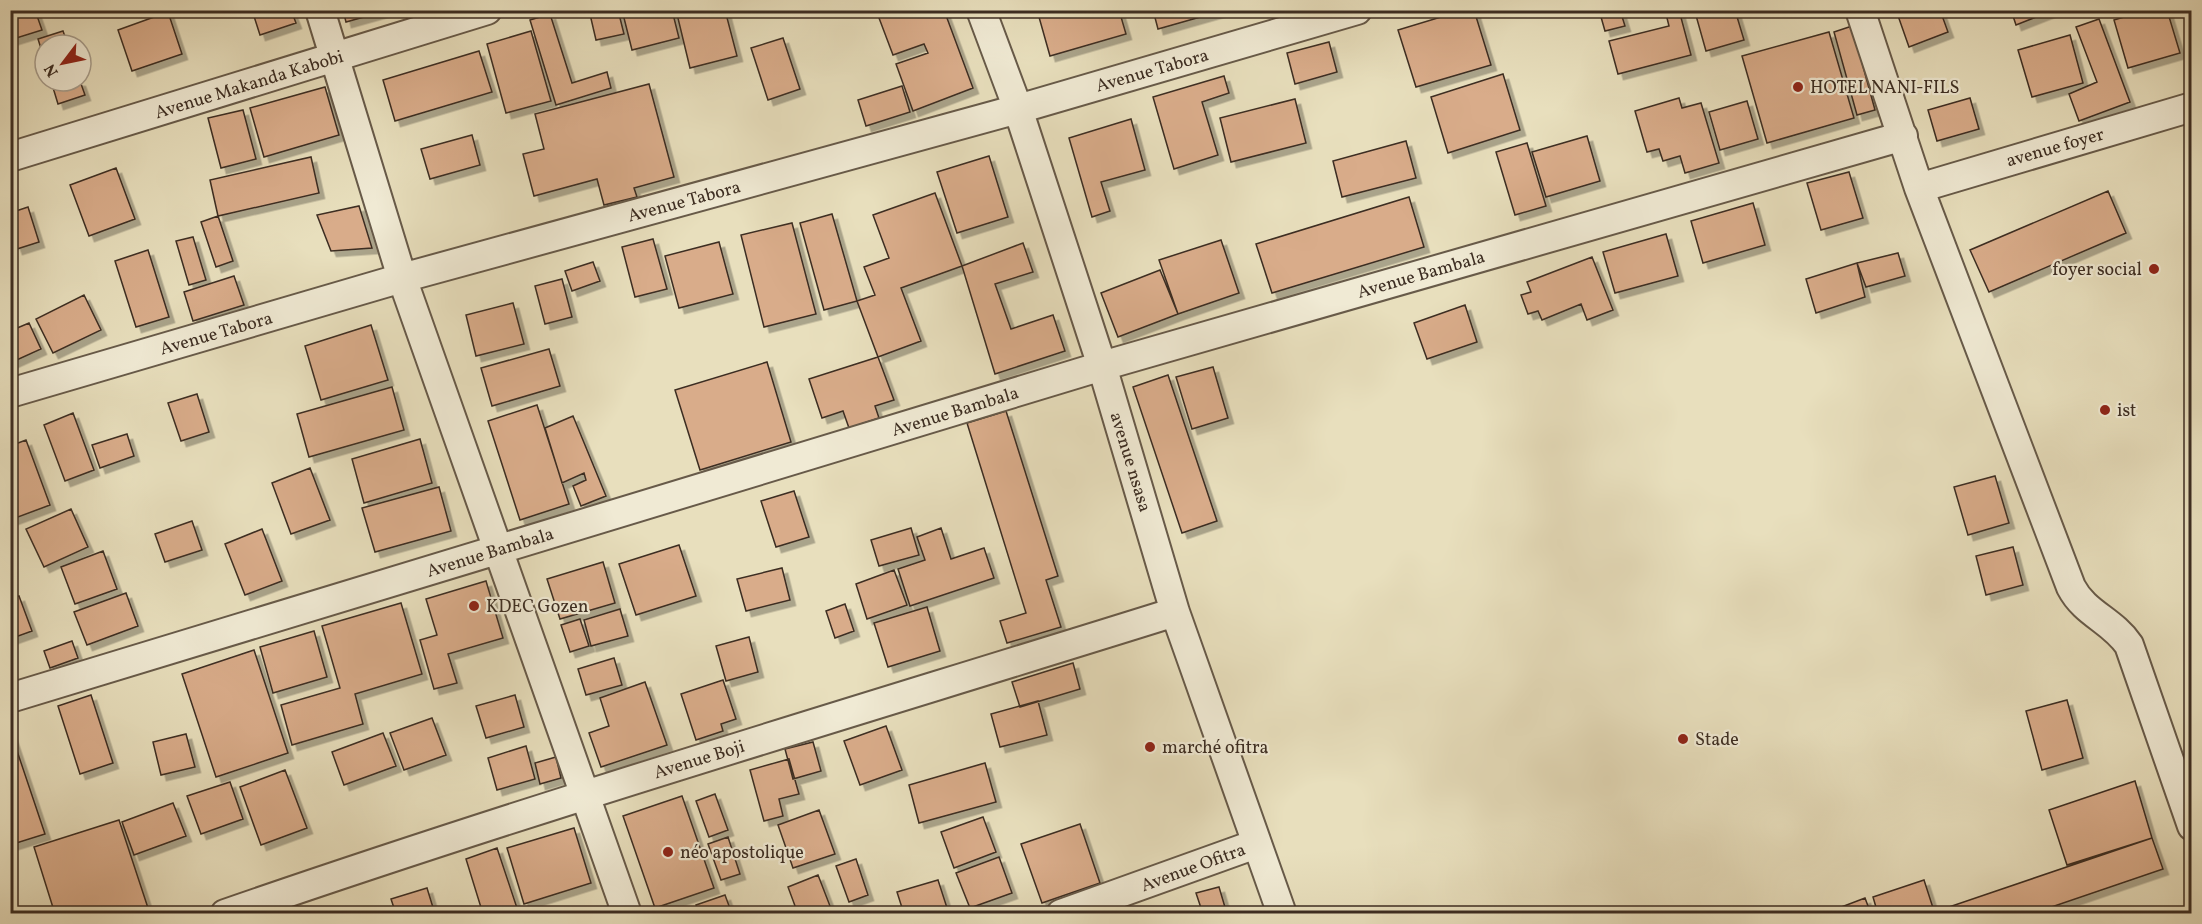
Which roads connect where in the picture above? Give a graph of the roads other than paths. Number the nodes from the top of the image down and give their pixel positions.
1 (320, 10) edge
2 (487, 10) edge
3 (981, 10) edge
4 (1357, 10) edge
5 (1860, 10) edge
6 (334, 58) junction
7 (2192, 107) edge
8 (1018, 109) junction
9 (1903, 136) junction
10 (10, 157) edge
11 (1920, 188) junction
12 (402, 278) junction
13 (1102, 366) junction
14 (10, 393) edge
15 (498, 550) junction
16 (1175, 612) junction
17 (10, 698) edge
18 (585, 794) junction
19 (2192, 826) edge
20 (1256, 844) junction
21 (225, 914) edge
22 (627, 914) edge
23 (1061, 914) edge
24 (1282, 914) edge

1 - 6 street
2 - 6 street, Avenue Makanda Kabobi
3 - 8 street, avenue nsasa
4 - 8 street, Avenue Tabora
5 - 9 street
6 - 10 street, Avenue Makanda Kabobi
6 - 12 street
7 - 11 street, avenue foyer
8 - 12 street, Avenue Tabora
8 - 13 street, avenue nsasa
9 - 11 street
9 - 13 street, Avenue Bambala
11 - 19 street
12 - 14 street, Avenue Tabora
12 - 15 street
13 - 15 street, Avenue Bambala
13 - 16 street, avenue nsasa
15 - 17 street, Avenue Bambala
15 - 18 street
16 - 18 street, Avenue Boji
16 - 20 street, avenue nsasa
18 - 21 street, Avenue Boji
18 - 22 street
20 - 23 street, Avenue Ofitra
20 - 24 street, avenue nsasa

